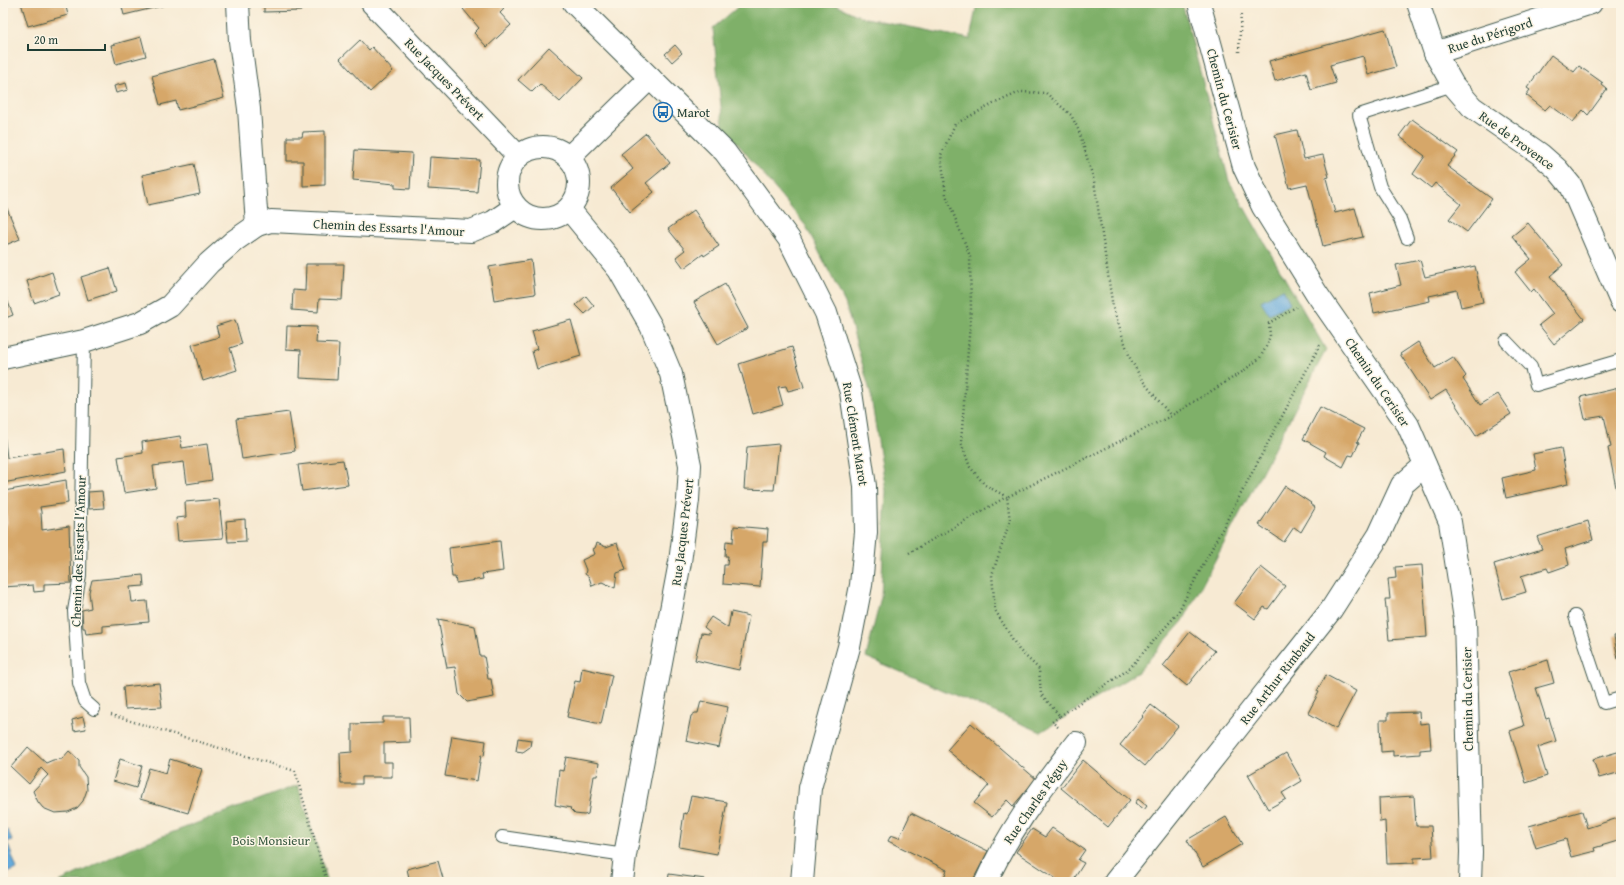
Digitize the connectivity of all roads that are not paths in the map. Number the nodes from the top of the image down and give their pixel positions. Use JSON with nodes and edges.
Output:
{"nodes":[{"id":1,"x":238,"y":3,"type":"edge"},
{"id":2,"x":372,"y":3,"type":"edge"},
{"id":3,"x":574,"y":3,"type":"edge"},
{"id":4,"x":1199,"y":3,"type":"edge"},
{"id":5,"x":1418,"y":3,"type":"edge"},
{"id":6,"x":1591,"y":3,"type":"edge"},
{"id":7,"x":1435,"y":53,"type":"junction"},
{"id":8,"x":650,"y":78,"type":"junction"},
{"id":9,"x":1453,"y":85,"type":"junction"},
{"id":10,"x":518,"y":156,"type":"junction"},
{"id":11,"x":569,"y":157,"type":"junction"},
{"id":12,"x":515,"y":207,"type":"junction"},
{"id":13,"x":569,"y":209,"type":"junction"},
{"id":14,"x":257,"y":225,"type":"junction"},
{"id":15,"x":1407,"y":238,"type":"dead end"},
{"id":16,"x":1621,"y":302,"type":"edge"},
{"id":17,"x":84,"y":341,"type":"junction"},
{"id":18,"x":1506,"y":341,"type":"dead end"},
{"id":19,"x":3,"y":358,"type":"edge"},
{"id":20,"x":1621,"y":360,"type":"edge"},
{"id":21,"x":1425,"y":466,"type":"junction"},
{"id":22,"x":1575,"y":616,"type":"dead end"},
{"id":23,"x":1621,"y":698,"type":"edge"},
{"id":24,"x":94,"y":709,"type":"road end"},
{"id":25,"x":1076,"y":743,"type":"road end"},
{"id":26,"x":502,"y":837,"type":"dead end"},
{"id":27,"x":624,"y":855,"type":"junction"},
{"id":28,"x":622,"y":882,"type":"edge"},
{"id":29,"x":802,"y":882,"type":"edge"},
{"id":30,"x":986,"y":882,"type":"edge"},
{"id":31,"x":1115,"y":882,"type":"edge"},
{"id":32,"x":1470,"y":882,"type":"edge"}],
"edges":[{"from":1,"to":14,"type":"street"},
{"from":2,"to":10,"type":"street","name":"Rue Jacques Prévert"},
{"from":3,"to":8,"type":"street","name":"Rue Clément Marot"},
{"from":4,"to":21,"type":"street","name":"Chemin du Cerisier"},
{"from":5,"to":7,"type":"street","name":"Rue de Provence"},
{"from":6,"to":7,"type":"street","name":"Rue du Périgord"},
{"from":7,"to":9,"type":"street","name":"Rue de Provence"},
{"from":8,"to":11,"type":"street"},
{"from":8,"to":29,"type":"street","name":"Rue Clément Marot"},
{"from":9,"to":15,"type":"lane"},
{"from":9,"to":16,"type":"street","name":"Rue de Provence"},
{"from":10,"to":11,"type":"street"},
{"from":10,"to":12,"type":"street"},
{"from":11,"to":13,"type":"street"},
{"from":12,"to":13,"type":"street"},
{"from":12,"to":14,"type":"street","name":"Chemin des Essarts l'Amour"},
{"from":13,"to":27,"type":"street","name":"Rue Jacques Prévert"},
{"from":14,"to":17,"type":"street","name":"Chemin des Essarts l'Amour"},
{"from":17,"to":19,"type":"street","name":"Chemin des Essarts l'Amour"},
{"from":17,"to":24,"type":"lane","name":"Chemin des Essarts l'Amour"},
{"from":18,"to":20,"type":"lane"},
{"from":21,"to":31,"type":"street","name":"Rue Arthur Rimbaud"},
{"from":21,"to":32,"type":"street","name":"Chemin du Cerisier"},
{"from":22,"to":23,"type":"lane"},
{"from":25,"to":30,"type":"street","name":"Rue Charles Péguy"},
{"from":26,"to":27,"type":"lane"},
{"from":27,"to":28,"type":"street","name":"Rue Jacques Prévert"}]}
